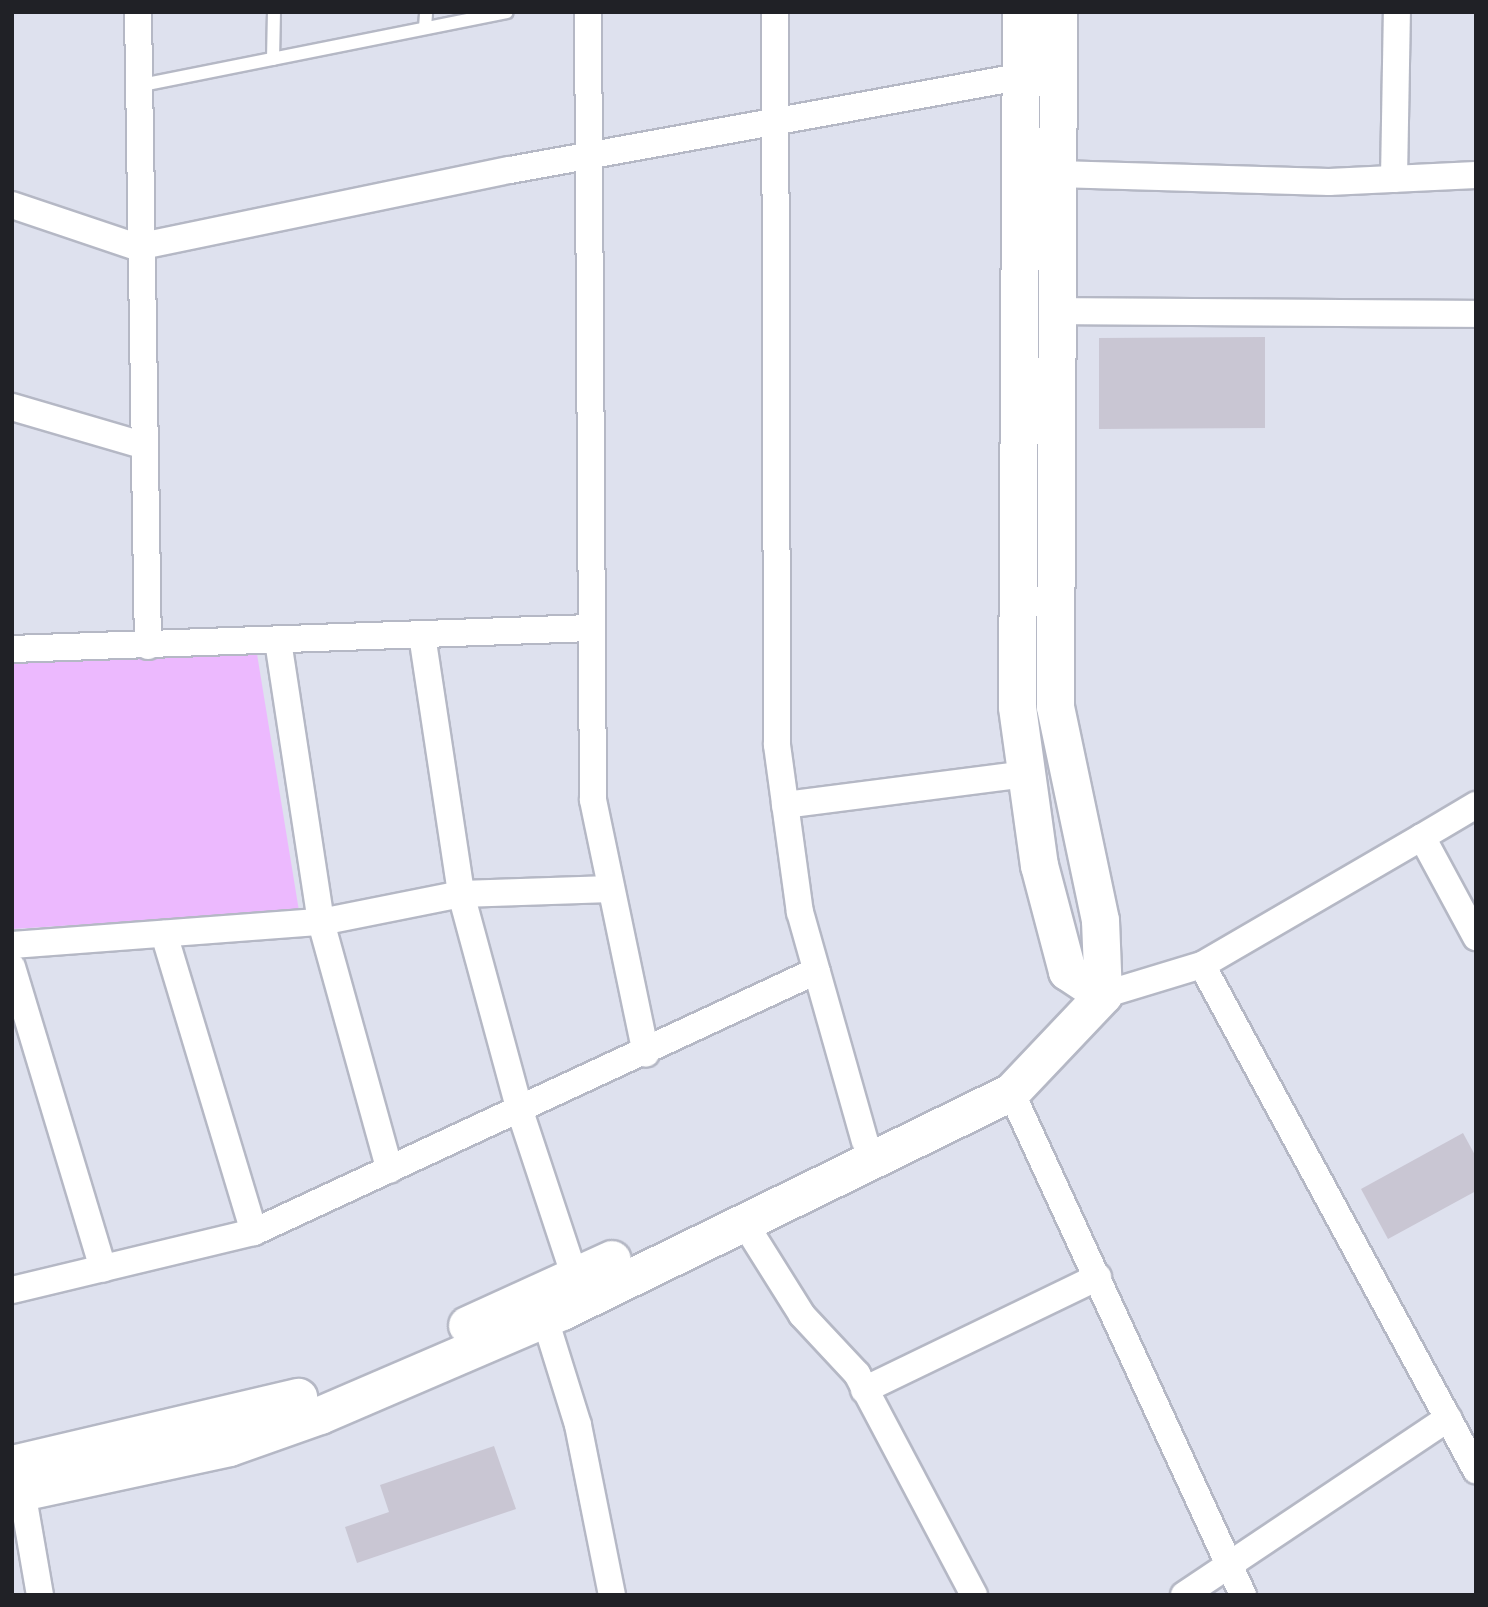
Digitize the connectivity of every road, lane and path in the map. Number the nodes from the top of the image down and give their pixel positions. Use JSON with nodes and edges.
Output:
{"nodes":[{"id":1,"x":138,"y":12,"type":"edge"},
{"id":2,"x":274,"y":12,"type":"edge"},
{"id":3,"x":426,"y":12,"type":"edge"},
{"id":4,"x":507,"y":12,"type":"edge"},
{"id":5,"x":588,"y":12,"type":"edge"},
{"id":6,"x":775,"y":12,"type":"edge"},
{"id":7,"x":1021,"y":12,"type":"edge"},
{"id":8,"x":1058,"y":12,"type":"edge"},
{"id":9,"x":1398,"y":12,"type":"edge"},
{"id":10,"x":425,"y":28,"type":"junction"},
{"id":11,"x":273,"y":59,"type":"junction"},
{"id":12,"x":1057,"y":70,"type":"junction"},
{"id":13,"x":1020,"y":77,"type":"junction"},
{"id":14,"x":137,"y":86,"type":"junction"},
{"id":15,"x":776,"y":122,"type":"junction"},
{"id":16,"x":585,"y":156,"type":"junction"},
{"id":17,"x":1057,"y":174,"type":"junction"},
{"id":18,"x":1476,"y":174,"type":"edge"},
{"id":19,"x":1394,"y":179,"type":"junction"},
{"id":20,"x":12,"y":205,"type":"edge"},
{"id":21,"x":137,"y":247,"type":"junction"},
{"id":22,"x":1057,"y":311,"type":"junction"},
{"id":23,"x":1476,"y":314,"type":"edge"},
{"id":24,"x":12,"y":407,"type":"edge"},
{"id":25,"x":142,"y":445,"type":"junction"},
{"id":26,"x":591,"y":628,"type":"junction"},
{"id":27,"x":422,"y":635,"type":"junction"},
{"id":28,"x":278,"y":641,"type":"junction"},
{"id":29,"x":148,"y":646,"type":"junction"},
{"id":30,"x":12,"y":649,"type":"edge"},
{"id":31,"x":1026,"y":774,"type":"junction"},
{"id":32,"x":785,"y":805,"type":"junction"},
{"id":33,"x":1476,"y":805,"type":"edge"},
{"id":34,"x":1422,"y":837,"type":"junction"},
{"id":35,"x":611,"y":889,"type":"junction"},
{"id":36,"x":461,"y":894,"type":"junction"},
{"id":37,"x":321,"y":922,"type":"junction"},
{"id":38,"x":164,"y":934,"type":"junction"},
{"id":39,"x":1476,"y":937,"type":"edge"},
{"id":40,"x":12,"y":945,"type":"edge"},
{"id":41,"x":1202,"y":965,"type":"junction"},
{"id":42,"x":12,"y":967,"type":"edge"},
{"id":43,"x":816,"y":971,"type":"junction"},
{"id":44,"x":1103,"y":995,"type":"junction"},
{"id":45,"x":646,"y":1054,"type":"junction"},
{"id":46,"x":1020,"y":1084,"type":"junction"},
{"id":47,"x":520,"y":1111,"type":"junction"},
{"id":48,"x":864,"y":1141,"type":"junction"},
{"id":49,"x":390,"y":1170,"type":"junction"},
{"id":50,"x":745,"y":1224,"type":"junction"},
{"id":51,"x":254,"y":1232,"type":"junction"},
{"id":52,"x":103,"y":1269,"type":"junction"},
{"id":53,"x":575,"y":1277,"type":"junction"},
{"id":54,"x":1098,"y":1277,"type":"junction"},
{"id":55,"x":12,"y":1290,"type":"edge"},
{"id":56,"x":545,"y":1319,"type":"junction"},
{"id":57,"x":864,"y":1390,"type":"junction"},
{"id":58,"x":1448,"y":1418,"type":"junction"},
{"id":59,"x":1476,"y":1470,"type":"edge"},
{"id":60,"x":16,"y":1483,"type":"edge"},
{"id":61,"x":1231,"y":1569,"type":"junction"},
{"id":62,"x":610,"y":1594,"type":"edge"},
{"id":63,"x":40,"y":1595,"type":"edge"},
{"id":64,"x":974,"y":1595,"type":"edge"},
{"id":65,"x":1184,"y":1595,"type":"edge"},
{"id":66,"x":1243,"y":1595,"type":"edge"}],
"edges":[{"from":1,"to":14,"type":"street"},
{"from":2,"to":11,"type":"lane"},
{"from":3,"to":10,"type":"lane"},
{"from":4,"to":10,"type":"lane"},
{"from":5,"to":16,"type":"street"},
{"from":6,"to":15,"type":"street"},
{"from":7,"to":13,"type":"street"},
{"from":8,"to":12,"type":"street"},
{"from":9,"to":19,"type":"street"},
{"from":10,"to":11,"type":"lane"},
{"from":11,"to":14,"type":"lane"},
{"from":12,"to":13,"type":"street"},
{"from":12,"to":17,"type":"street"},
{"from":13,"to":15,"type":"street"},
{"from":13,"to":31,"type":"street"},
{"from":14,"to":21,"type":"street"},
{"from":15,"to":16,"type":"street"},
{"from":15,"to":32,"type":"street"},
{"from":16,"to":21,"type":"street"},
{"from":16,"to":26,"type":"street"},
{"from":17,"to":19,"type":"street"},
{"from":17,"to":22,"type":"street"},
{"from":18,"to":19,"type":"street"},
{"from":20,"to":21,"type":"street"},
{"from":21,"to":25,"type":"street"},
{"from":22,"to":23,"type":"street"},
{"from":22,"to":44,"type":"street"},
{"from":24,"to":25,"type":"street"},
{"from":25,"to":29,"type":"street"},
{"from":26,"to":27,"type":"street"},
{"from":26,"to":35,"type":"street"},
{"from":27,"to":28,"type":"street"},
{"from":27,"to":36,"type":"street"},
{"from":28,"to":29,"type":"street"},
{"from":28,"to":37,"type":"street"},
{"from":29,"to":30,"type":"street"},
{"from":31,"to":32,"type":"street"},
{"from":31,"to":44,"type":"street"},
{"from":32,"to":43,"type":"street"},
{"from":33,"to":34,"type":"street"},
{"from":34,"to":39,"type":"street"},
{"from":34,"to":41,"type":"street"},
{"from":35,"to":36,"type":"street"},
{"from":35,"to":45,"type":"street"},
{"from":36,"to":37,"type":"street"},
{"from":36,"to":47,"type":"street"},
{"from":37,"to":38,"type":"street"},
{"from":37,"to":49,"type":"street"},
{"from":38,"to":40,"type":"street"},
{"from":38,"to":51,"type":"street"},
{"from":41,"to":44,"type":"street"},
{"from":41,"to":58,"type":"street"},
{"from":42,"to":52,"type":"street"},
{"from":43,"to":45,"type":"street"},
{"from":43,"to":48,"type":"street"},
{"from":44,"to":46,"type":"street"},
{"from":45,"to":47,"type":"street"},
{"from":46,"to":48,"type":"street"},
{"from":46,"to":50,"type":"street"},
{"from":46,"to":54,"type":"street"},
{"from":47,"to":49,"type":"street"},
{"from":47,"to":53,"type":"street"},
{"from":48,"to":53,"type":"street"},
{"from":49,"to":51,"type":"street"},
{"from":50,"to":56,"type":"street"},
{"from":50,"to":57,"type":"street"},
{"from":51,"to":52,"type":"street"},
{"from":52,"to":55,"type":"street"},
{"from":53,"to":60,"type":"street"},
{"from":54,"to":57,"type":"street"},
{"from":54,"to":61,"type":"street"},
{"from":56,"to":60,"type":"street"},
{"from":56,"to":62,"type":"street"},
{"from":57,"to":64,"type":"street"},
{"from":58,"to":59,"type":"street"},
{"from":58,"to":61,"type":"street"},
{"from":60,"to":63,"type":"street"},
{"from":61,"to":65,"type":"street"},
{"from":61,"to":66,"type":"street"}]}
